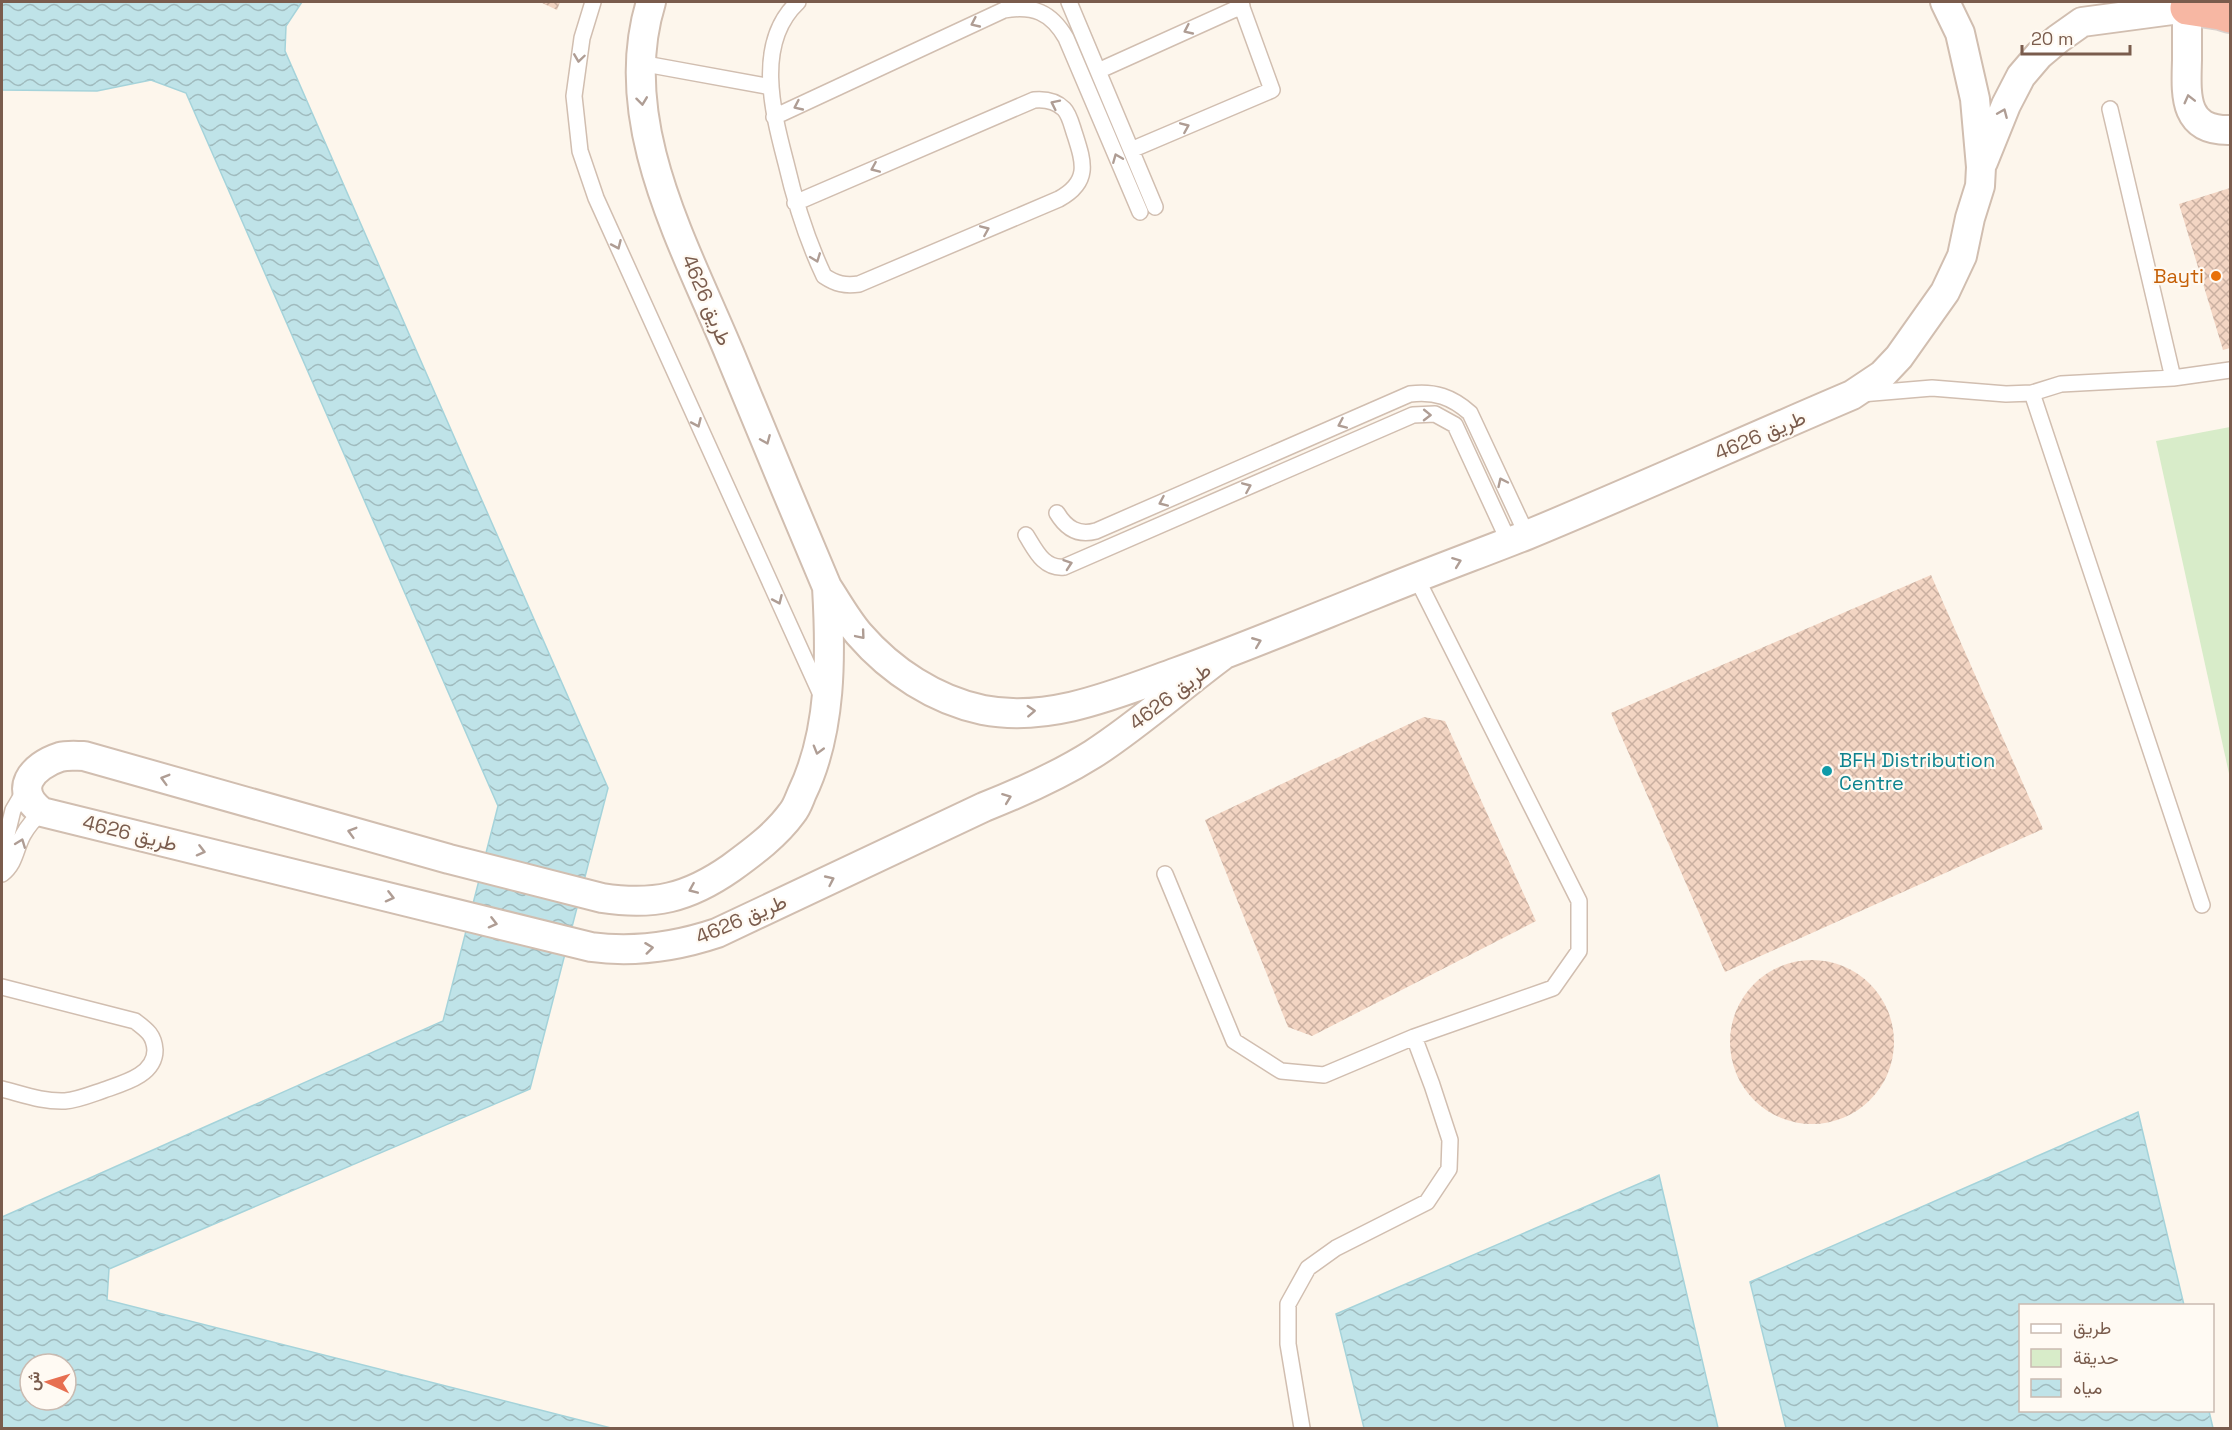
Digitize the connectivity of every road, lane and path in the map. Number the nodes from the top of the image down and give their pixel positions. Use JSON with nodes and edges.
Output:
{"nodes":[{"id":1,"x":593,"y":2,"type":"edge"},
{"id":2,"x":651,"y":2,"type":"edge"},
{"id":3,"x":798,"y":2,"type":"edge"},
{"id":4,"x":1069,"y":2,"type":"edge"},
{"id":5,"x":1945,"y":2,"type":"edge"},
{"id":6,"x":1241,"y":4,"type":"edge"},
{"id":7,"x":2187,"y":8,"type":"junction"},
{"id":8,"x":2230,"y":16,"type":"edge"},
{"id":9,"x":640,"y":63,"type":"junction"},
{"id":10,"x":1098,"y":71,"type":"junction"},
{"id":11,"x":771,"y":87,"type":"junction"},
{"id":12,"x":2110,"y":109,"type":"dead end"},
{"id":13,"x":774,"y":117,"type":"junction"},
{"id":14,"x":2230,"y":130,"type":"edge"},
{"id":15,"x":1131,"y":150,"type":"junction"},
{"id":16,"x":1981,"y":167,"type":"junction"},
{"id":17,"x":795,"y":203,"type":"junction"},
{"id":18,"x":1155,"y":207,"type":"dead end"},
{"id":19,"x":1140,"y":212,"type":"dead end"},
{"id":20,"x":2230,"y":369,"type":"edge"},
{"id":21,"x":2173,"y":378,"type":"junction"},
{"id":22,"x":2032,"y":393,"type":"junction"},
{"id":23,"x":1852,"y":395,"type":"junction"},
{"id":24,"x":1057,"y":513,"type":"dead end"},
{"id":25,"x":1026,"y":535,"type":"dead end"},
{"id":26,"x":1518,"y":538,"type":"junction"},
{"id":27,"x":1416,"y":577,"type":"junction"},
{"id":28,"x":827,"y":587,"type":"junction"},
{"id":29,"x":1222,"y":656,"type":"junction"},
{"id":30,"x":825,"y":703,"type":"junction"},
{"id":31,"x":27,"y":785,"type":"junction"},
{"id":32,"x":42,"y":812,"type":"junction"},
{"id":33,"x":2,"y":855,"type":"edge"},
{"id":34,"x":2,"y":874,"type":"edge"},
{"id":35,"x":1165,"y":874,"type":"dead end"},
{"id":36,"x":2202,"y":905,"type":"dead end"},
{"id":37,"x":2,"y":987,"type":"edge"},
{"id":38,"x":1414,"y":1037,"type":"junction"},
{"id":39,"x":2,"y":1089,"type":"edge"},
{"id":40,"x":1302,"y":1428,"type":"edge"}],
"edges":[{"from":1,"to":30,"type":"lane","one_way":true},
{"from":2,"to":9,"type":"street","name":"طريق 4626"},
{"from":3,"to":11,"type":"lane"},
{"from":4,"to":10,"type":"lane"},
{"from":5,"to":16,"type":"street","name":"طريق 4626"},
{"from":6,"to":10,"type":"lane","one_way":true},
{"from":15,"to":6,"type":"lane","one_way":true},
{"from":7,"to":8,"type":"highway"},
{"from":14,"to":7,"type":"street","one_way":true},
{"from":16,"to":7,"type":"street","name":"طريق 4626","one_way":true},
{"from":9,"to":11,"type":"lane"},
{"from":9,"to":28,"type":"street","name":"طريق 4626","one_way":true},
{"from":10,"to":15,"type":"lane"},
{"from":11,"to":13,"type":"lane"},
{"from":12,"to":21,"type":"lane"},
{"from":13,"to":17,"type":"lane"},
{"from":19,"to":13,"type":"lane","one_way":true},
{"from":15,"to":18,"type":"lane"},
{"from":16,"to":23,"type":"street","name":"طريق 4626"},
{"from":17,"to":17,"type":"lane","one_way":true},
{"from":20,"to":21,"type":"lane"},
{"from":21,"to":22,"type":"lane"},
{"from":22,"to":23,"type":"lane"},
{"from":22,"to":36,"type":"lane"},
{"from":23,"to":26,"type":"street","name":"طريق 4626"},
{"from":26,"to":24,"type":"lane","one_way":true},
{"from":25,"to":26,"type":"lane","one_way":true},
{"from":27,"to":26,"type":"street","name":"طريق 4626","one_way":true},
{"from":29,"to":27,"type":"street","name":"طريق 4626","one_way":true},
{"from":27,"to":38,"type":"lane"},
{"from":28,"to":29,"type":"street","name":"طريق 4626","one_way":true},
{"from":28,"to":30,"type":"street","name":"طريق 4626"},
{"from":32,"to":29,"type":"street","name":"طريق 4626","one_way":true},
{"from":30,"to":31,"type":"street","name":"طريق 4626","one_way":true},
{"from":31,"to":32,"type":"street"},
{"from":31,"to":33,"type":"lane"},
{"from":34,"to":32,"type":"lane","one_way":true},
{"from":35,"to":38,"type":"lane"},
{"from":37,"to":39,"type":"lane"},
{"from":38,"to":40,"type":"lane"}]}
